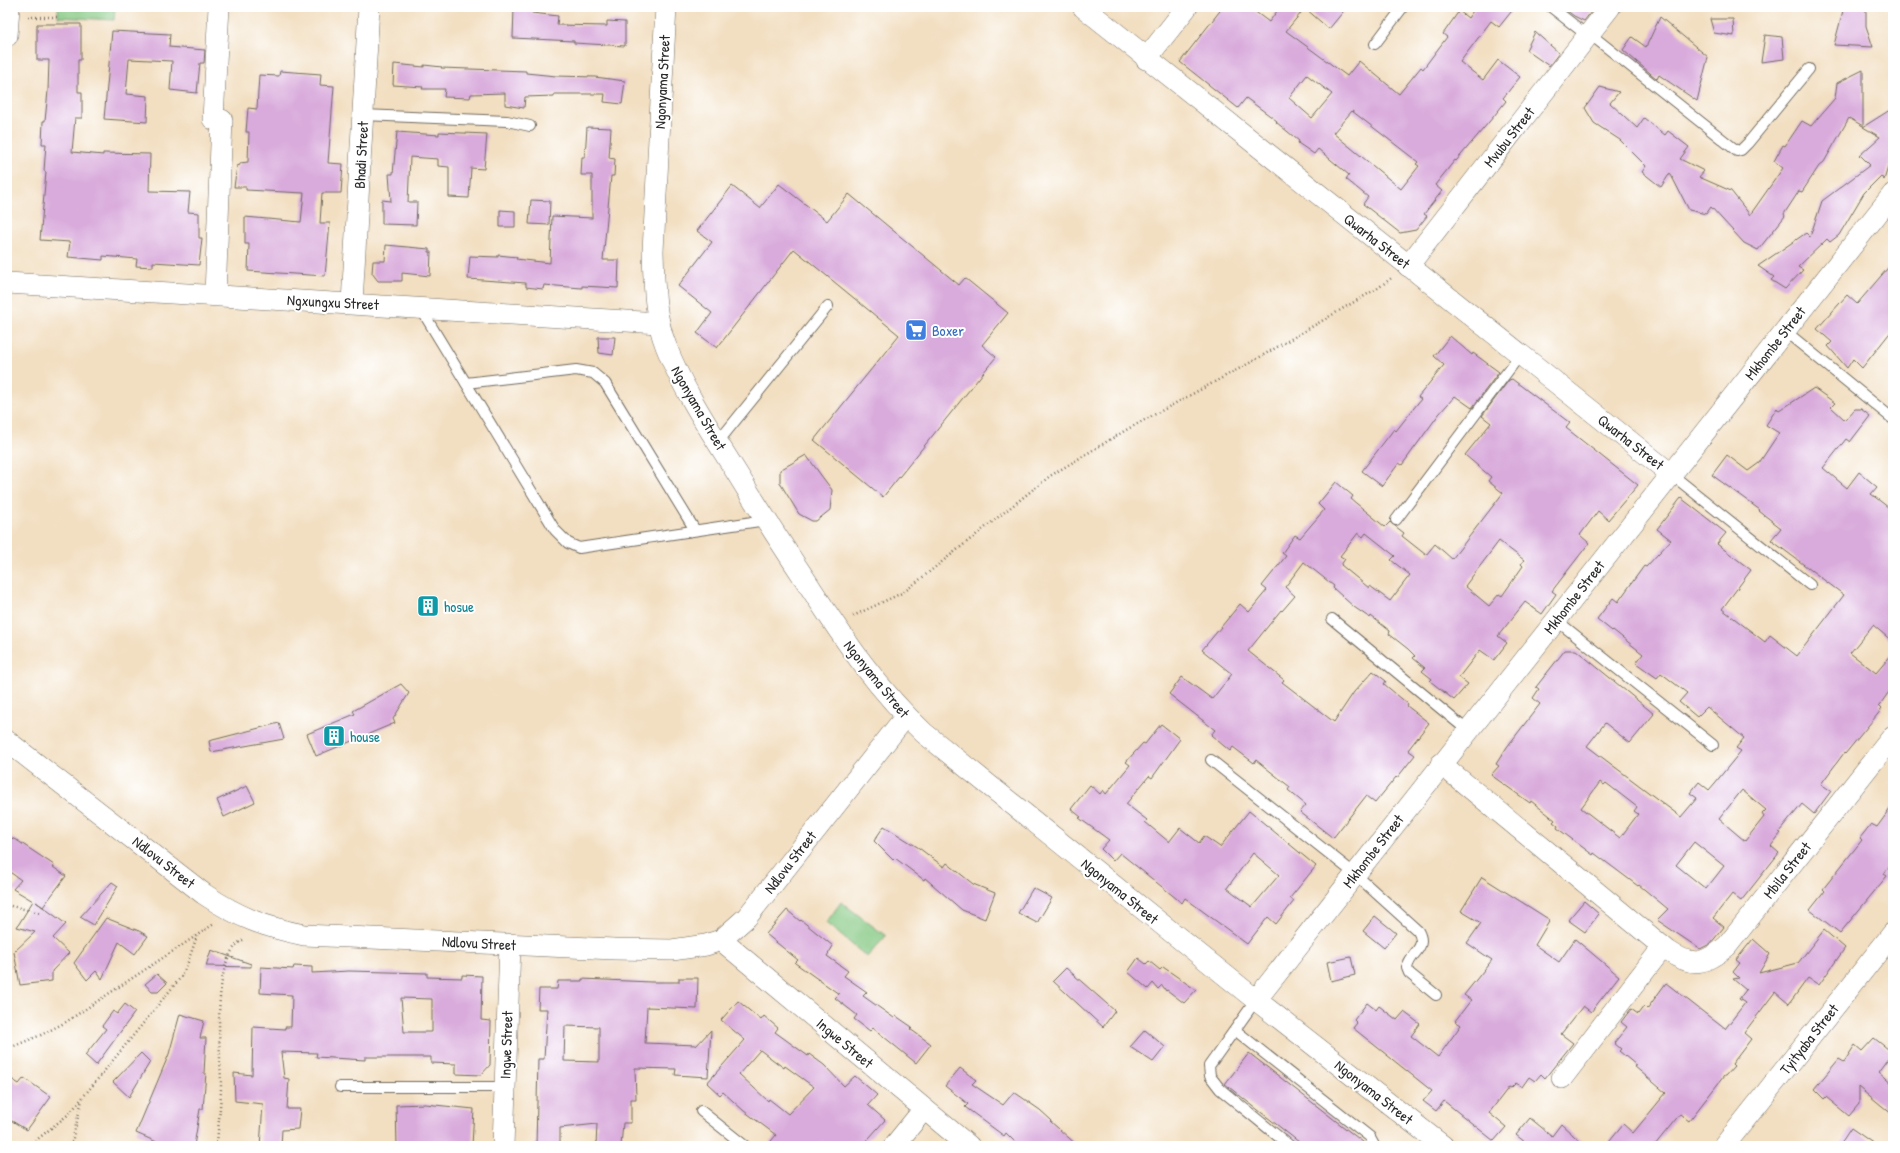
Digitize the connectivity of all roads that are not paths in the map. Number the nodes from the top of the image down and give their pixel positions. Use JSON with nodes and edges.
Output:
{"nodes":[{"id":1,"x":219,"y":7,"type":"edge"},
{"id":2,"x":369,"y":7,"type":"edge"},
{"id":3,"x":666,"y":7,"type":"edge"},
{"id":4,"x":1083,"y":7,"type":"edge"},
{"id":5,"x":1187,"y":7,"type":"edge"},
{"id":6,"x":1403,"y":7,"type":"edge"},
{"id":7,"x":1551,"y":7,"type":"edge"},
{"id":8,"x":1610,"y":7,"type":"edge"},
{"id":9,"x":1589,"y":35,"type":"junction"},
{"id":10,"x":1375,"y":44,"type":"dead end"},
{"id":11,"x":1146,"y":59,"type":"junction"},
{"id":12,"x":1808,"y":69,"type":"dead end"},
{"id":13,"x":363,"y":115,"type":"junction"},
{"id":14,"x":530,"y":126,"type":"dead end"},
{"id":15,"x":1893,"y":194,"type":"edge"},
{"id":16,"x":1408,"y":266,"type":"junction"},
{"id":17,"x":7,"y":283,"type":"edge"},
{"id":18,"x":216,"y":295,"type":"junction"},
{"id":19,"x":352,"y":303,"type":"junction"},
{"id":20,"x":828,"y":306,"type":"dead end"},
{"id":21,"x":420,"y":307,"type":"junction"},
{"id":22,"x":659,"y":323,"type":"junction"},
{"id":23,"x":1785,"y":330,"type":"junction"},
{"id":24,"x":1520,"y":355,"type":"junction"},
{"id":25,"x":466,"y":383,"type":"junction"},
{"id":26,"x":1893,"y":418,"type":"edge"},
{"id":27,"x":718,"y":442,"type":"junction"},
{"id":28,"x":1671,"y":474,"type":"junction"},
{"id":29,"x":766,"y":520,"type":"junction"},
{"id":30,"x":1396,"y":520,"type":"dead end"},
{"id":31,"x":695,"y":530,"type":"junction"},
{"id":32,"x":1810,"y":586,"type":"dead end"},
{"id":33,"x":1332,"y":619,"type":"dead end"},
{"id":34,"x":1556,"y":620,"type":"junction"},
{"id":35,"x":906,"y":716,"type":"junction"},
{"id":36,"x":1468,"y":731,"type":"junction"},
{"id":37,"x":1893,"y":736,"type":"edge"},
{"id":38,"x":7,"y":741,"type":"edge"},
{"id":39,"x":1713,"y":745,"type":"dead end"},
{"id":40,"x":1211,"y":760,"type":"dead end"},
{"id":41,"x":1441,"y":764,"type":"junction"},
{"id":42,"x":1355,"y":874,"type":"junction"},
{"id":43,"x":1893,"y":933,"type":"edge"},
{"id":44,"x":721,"y":940,"type":"junction"},
{"id":45,"x":510,"y":945,"type":"junction"},
{"id":46,"x":1663,"y":947,"type":"junction"},
{"id":47,"x":1436,"y":995,"type":"dead end"},
{"id":48,"x":1256,"y":1000,"type":"junction"},
{"id":49,"x":1235,"y":1030,"type":"junction"},
{"id":50,"x":1562,"y":1078,"type":"dead end"},
{"id":51,"x":340,"y":1087,"type":"dead end"},
{"id":52,"x":505,"y":1087,"type":"junction"},
{"id":53,"x":924,"y":1109,"type":"junction"},
{"id":54,"x":701,"y":1111,"type":"dead end"},
{"id":55,"x":503,"y":1146,"type":"edge"},
{"id":56,"x":745,"y":1146,"type":"edge"},
{"id":57,"x":894,"y":1146,"type":"edge"},
{"id":58,"x":969,"y":1146,"type":"edge"},
{"id":59,"x":1290,"y":1146,"type":"edge"},
{"id":60,"x":1375,"y":1146,"type":"edge"},
{"id":61,"x":1443,"y":1146,"type":"edge"},
{"id":62,"x":1724,"y":1146,"type":"edge"}],
"edges":[{"from":1,"to":18,"type":"street"},
{"from":2,"to":13,"type":"street","name":"Bhadi Street"},
{"from":3,"to":22,"type":"street","name":"Ngonyama Street"},
{"from":4,"to":11,"type":"street","name":"Qwarha Street"},
{"from":5,"to":11,"type":"street"},
{"from":6,"to":10,"type":"lane"},
{"from":7,"to":9,"type":"lane"},
{"from":8,"to":9,"type":"street","name":"Mvubu Street"},
{"from":9,"to":12,"type":"lane"},
{"from":9,"to":16,"type":"street","name":"Mvubu Street"},
{"from":11,"to":16,"type":"street","name":"Qwarha Street"},
{"from":13,"to":14,"type":"lane"},
{"from":13,"to":19,"type":"street","name":"Bhadi Street"},
{"from":15,"to":23,"type":"street","name":"Mkhombe Street"},
{"from":16,"to":24,"type":"street","name":"Qwarha Street"},
{"from":17,"to":18,"type":"street","name":"Ngxungxu Street"},
{"from":18,"to":19,"type":"street","name":"Ngxungxu Street"},
{"from":19,"to":21,"type":"street","name":"Ngxungxu Street"},
{"from":20,"to":27,"type":"lane"},
{"from":21,"to":22,"type":"street","name":"Ngxungxu Street"},
{"from":21,"to":25,"type":"lane"},
{"from":22,"to":27,"type":"street","name":"Ngonyama Street"},
{"from":23,"to":26,"type":"lane"},
{"from":23,"to":28,"type":"street","name":"Mkhombe Street"},
{"from":24,"to":28,"type":"street","name":"Qwarha Street"},
{"from":24,"to":30,"type":"lane"},
{"from":25,"to":31,"type":"lane"},
{"from":25,"to":31,"type":"lane"},
{"from":27,"to":29,"type":"street","name":"Ngonyama Street"},
{"from":28,"to":32,"type":"lane"},
{"from":28,"to":34,"type":"street","name":"Mkhombe Street"},
{"from":29,"to":31,"type":"lane"},
{"from":29,"to":35,"type":"street","name":"Ngonyama Street"},
{"from":33,"to":36,"type":"lane"},
{"from":34,"to":36,"type":"street","name":"Mkhombe Street"},
{"from":34,"to":39,"type":"lane"},
{"from":35,"to":44,"type":"street","name":"Ndlovu Street"},
{"from":35,"to":48,"type":"street","name":"Ngonyama Street"},
{"from":36,"to":41,"type":"street","name":"Mkhombe Street"},
{"from":37,"to":46,"type":"street","name":"Mbila Street"},
{"from":38,"to":45,"type":"street","name":"Ndlovu Street"},
{"from":40,"to":42,"type":"lane"},
{"from":41,"to":42,"type":"street","name":"Mkhombe Street"},
{"from":41,"to":46,"type":"street","name":"Mbila Street"},
{"from":42,"to":47,"type":"lane"},
{"from":42,"to":48,"type":"street","name":"Mkhombe Street"},
{"from":43,"to":62,"type":"street","name":"Tyityaba Street"},
{"from":44,"to":45,"type":"street","name":"Ndlovu Street"},
{"from":44,"to":53,"type":"street","name":"Ingwe Street"},
{"from":45,"to":52,"type":"street","name":"Ingwe Street"},
{"from":46,"to":50,"type":"street"},
{"from":48,"to":49,"type":"lane"},
{"from":48,"to":61,"type":"street","name":"Ngonyama Street"},
{"from":49,"to":59,"type":"lane"},
{"from":49,"to":60,"type":"lane"},
{"from":51,"to":52,"type":"lane"},
{"from":52,"to":55,"type":"street","name":"Ingwe Street"},
{"from":53,"to":57,"type":"street"},
{"from":53,"to":58,"type":"street","name":"Ingwe Street"},
{"from":54,"to":56,"type":"lane"}]}
